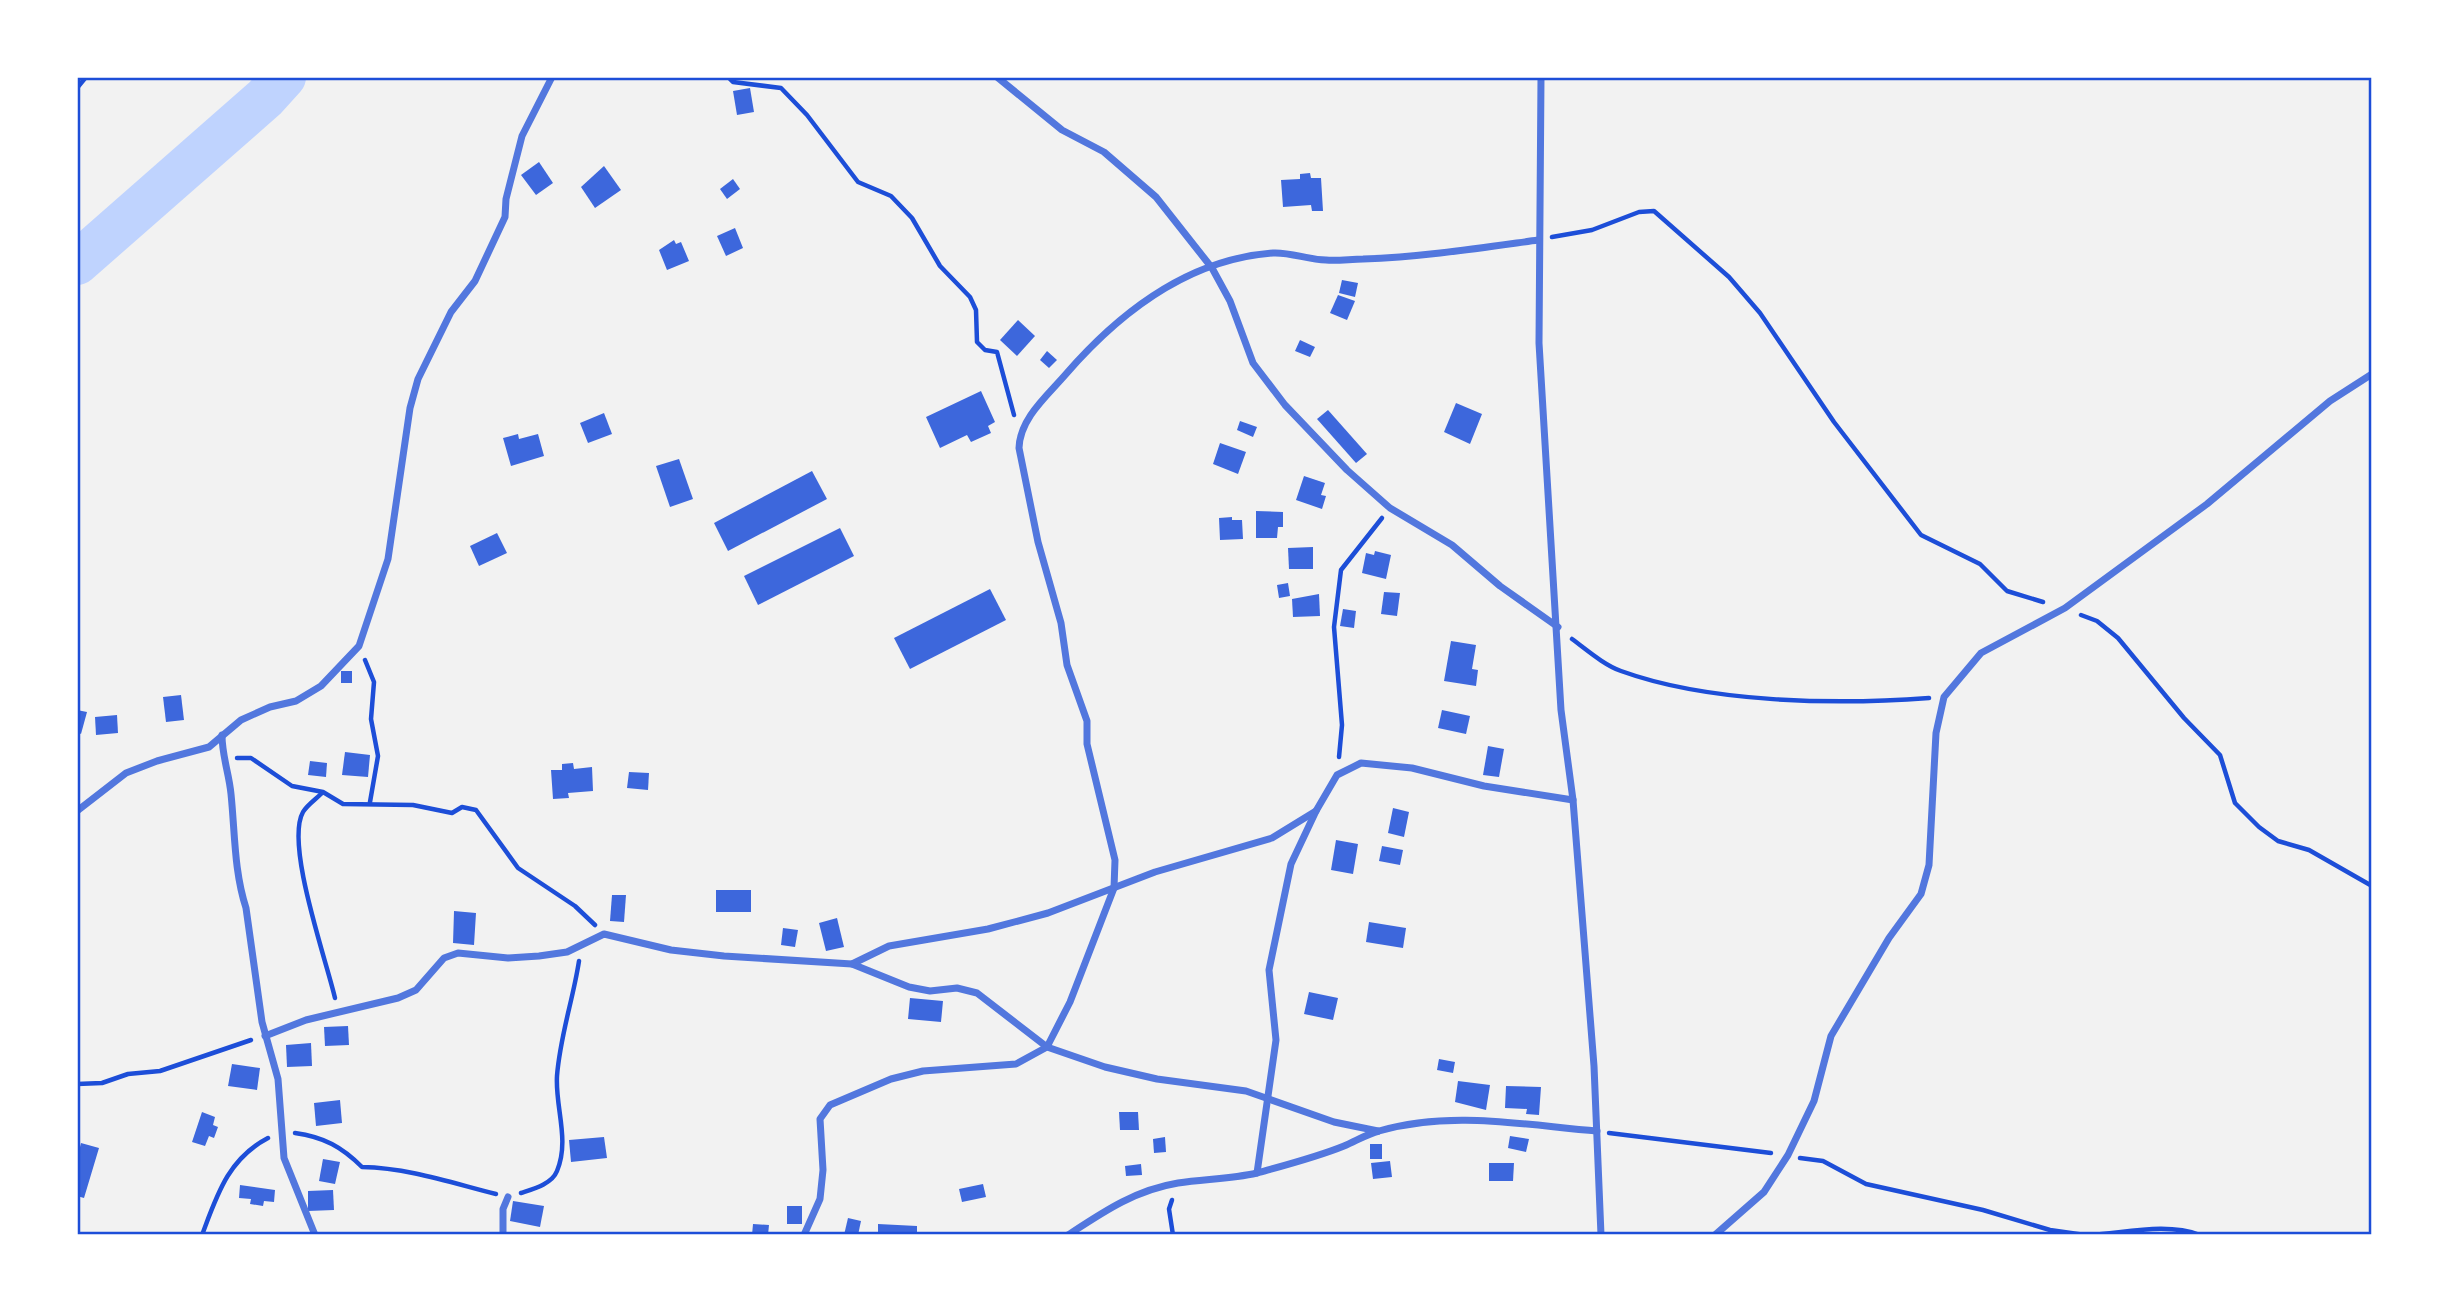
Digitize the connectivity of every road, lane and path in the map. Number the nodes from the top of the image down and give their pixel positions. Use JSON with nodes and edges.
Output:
{"nodes":[{"id":1,"x":86,"y":77,"type":"edge"},
{"id":2,"x":552,"y":77,"type":"edge"},
{"id":3,"x":729,"y":77,"type":"edge"},
{"id":4,"x":997,"y":77,"type":"edge"},
{"id":5,"x":1541,"y":77,"type":"edge"},
{"id":6,"x":77,"y":88,"type":"edge"},
{"id":7,"x":1538,"y":240,"type":"junction"},
{"id":8,"x":1212,"y":268,"type":"junction"},
{"id":9,"x":2372,"y":374,"type":"edge"},
{"id":10,"x":1019,"y":433,"type":"junction"},
{"id":11,"x":1390,"y":508,"type":"junction"},
{"id":12,"x":2065,"y":608,"type":"junction"},
{"id":13,"x":1558,"y":627,"type":"junction"},
{"id":14,"x":359,"y":646,"type":"junction"},
{"id":15,"x":1944,"y":697,"type":"junction"},
{"id":16,"x":222,"y":735,"type":"junction"},
{"id":17,"x":222,"y":758,"type":"junction"},
{"id":18,"x":1337,"y":775,"type":"junction"},
{"id":19,"x":323,"y":792,"type":"junction"},
{"id":20,"x":1573,"y":800,"type":"junction"},
{"id":21,"x":370,"y":802,"type":"junction"},
{"id":22,"x":77,"y":811,"type":"edge"},
{"id":23,"x":1317,"y":811,"type":"junction"},
{"id":24,"x":2372,"y":886,"type":"edge"},
{"id":25,"x":1114,"y":887,"type":"junction"},
{"id":26,"x":604,"y":934,"type":"junction"},
{"id":27,"x":582,"y":947,"type":"junction"},
{"id":28,"x":852,"y":964,"type":"junction"},
{"id":29,"x":338,"y":1012,"type":"junction"},
{"id":30,"x":265,"y":1036,"type":"junction"},
{"id":31,"x":1047,"y":1047,"type":"junction"},
{"id":32,"x":77,"y":1084,"type":"edge"},
{"id":33,"x":1267,"y":1099,"type":"junction"},
{"id":34,"x":281,"y":1131,"type":"junction"},
{"id":35,"x":1378,"y":1131,"type":"junction"},
{"id":36,"x":1597,"y":1131,"type":"junction"},
{"id":37,"x":1788,"y":1156,"type":"junction"},
{"id":38,"x":1257,"y":1173,"type":"junction"},
{"id":39,"x":1178,"y":1183,"type":"junction"},
{"id":40,"x":508,"y":1197,"type":"junction"},
{"id":41,"x":202,"y":1235,"type":"edge"},
{"id":42,"x":315,"y":1235,"type":"edge"},
{"id":43,"x":503,"y":1235,"type":"edge"},
{"id":44,"x":804,"y":1235,"type":"edge"},
{"id":45,"x":1068,"y":1235,"type":"edge"},
{"id":46,"x":1173,"y":1235,"type":"edge"},
{"id":47,"x":1601,"y":1235,"type":"edge"},
{"id":48,"x":1715,"y":1235,"type":"edge"},
{"id":49,"x":2087,"y":1235,"type":"edge"},
{"id":50,"x":2200,"y":1235,"type":"edge"}],
"edges":[{"from":1,"to":6,"type":"path"},
{"from":2,"to":14,"type":"street"},
{"from":3,"to":10,"type":"path"},
{"from":4,"to":8,"type":"street"},
{"from":5,"to":7,"type":"street"},
{"from":7,"to":8,"type":"street"},
{"from":7,"to":12,"type":"path"},
{"from":7,"to":13,"type":"street"},
{"from":8,"to":10,"type":"street"},
{"from":8,"to":11,"type":"street"},
{"from":9,"to":12,"type":"street"},
{"from":10,"to":25,"type":"street"},
{"from":11,"to":13,"type":"street"},
{"from":11,"to":18,"type":"path"},
{"from":12,"to":15,"type":"street"},
{"from":12,"to":24,"type":"path"},
{"from":13,"to":15,"type":"path"},
{"from":13,"to":20,"type":"street"},
{"from":14,"to":16,"type":"street"},
{"from":14,"to":21,"type":"path"},
{"from":15,"to":37,"type":"street"},
{"from":16,"to":17,"type":"street"},
{"from":16,"to":22,"type":"street"},
{"from":17,"to":19,"type":"path"},
{"from":17,"to":30,"type":"street"},
{"from":18,"to":20,"type":"street"},
{"from":18,"to":23,"type":"street"},
{"from":19,"to":21,"type":"path"},
{"from":19,"to":29,"type":"path"},
{"from":20,"to":36,"type":"street"},
{"from":21,"to":26,"type":"path"},
{"from":23,"to":25,"type":"street"},
{"from":23,"to":33,"type":"street"},
{"from":25,"to":28,"type":"street"},
{"from":25,"to":31,"type":"street"},
{"from":26,"to":27,"type":"street"},
{"from":26,"to":28,"type":"street"},
{"from":27,"to":29,"type":"street"},
{"from":27,"to":40,"type":"path"},
{"from":28,"to":31,"type":"street"},
{"from":29,"to":30,"type":"street"},
{"from":30,"to":32,"type":"path"},
{"from":30,"to":34,"type":"street"},
{"from":31,"to":33,"type":"street"},
{"from":31,"to":44,"type":"street"},
{"from":33,"to":35,"type":"street"},
{"from":33,"to":38,"type":"street"},
{"from":34,"to":40,"type":"path"},
{"from":34,"to":41,"type":"path"},
{"from":34,"to":42,"type":"street"},
{"from":35,"to":36,"type":"street"},
{"from":35,"to":38,"type":"street"},
{"from":36,"to":37,"type":"path"},
{"from":36,"to":47,"type":"street"},
{"from":37,"to":48,"type":"street"},
{"from":37,"to":49,"type":"path"},
{"from":38,"to":39,"type":"street"},
{"from":39,"to":45,"type":"street"},
{"from":39,"to":46,"type":"path"},
{"from":40,"to":43,"type":"street"},
{"from":49,"to":50,"type":"path"}]}
